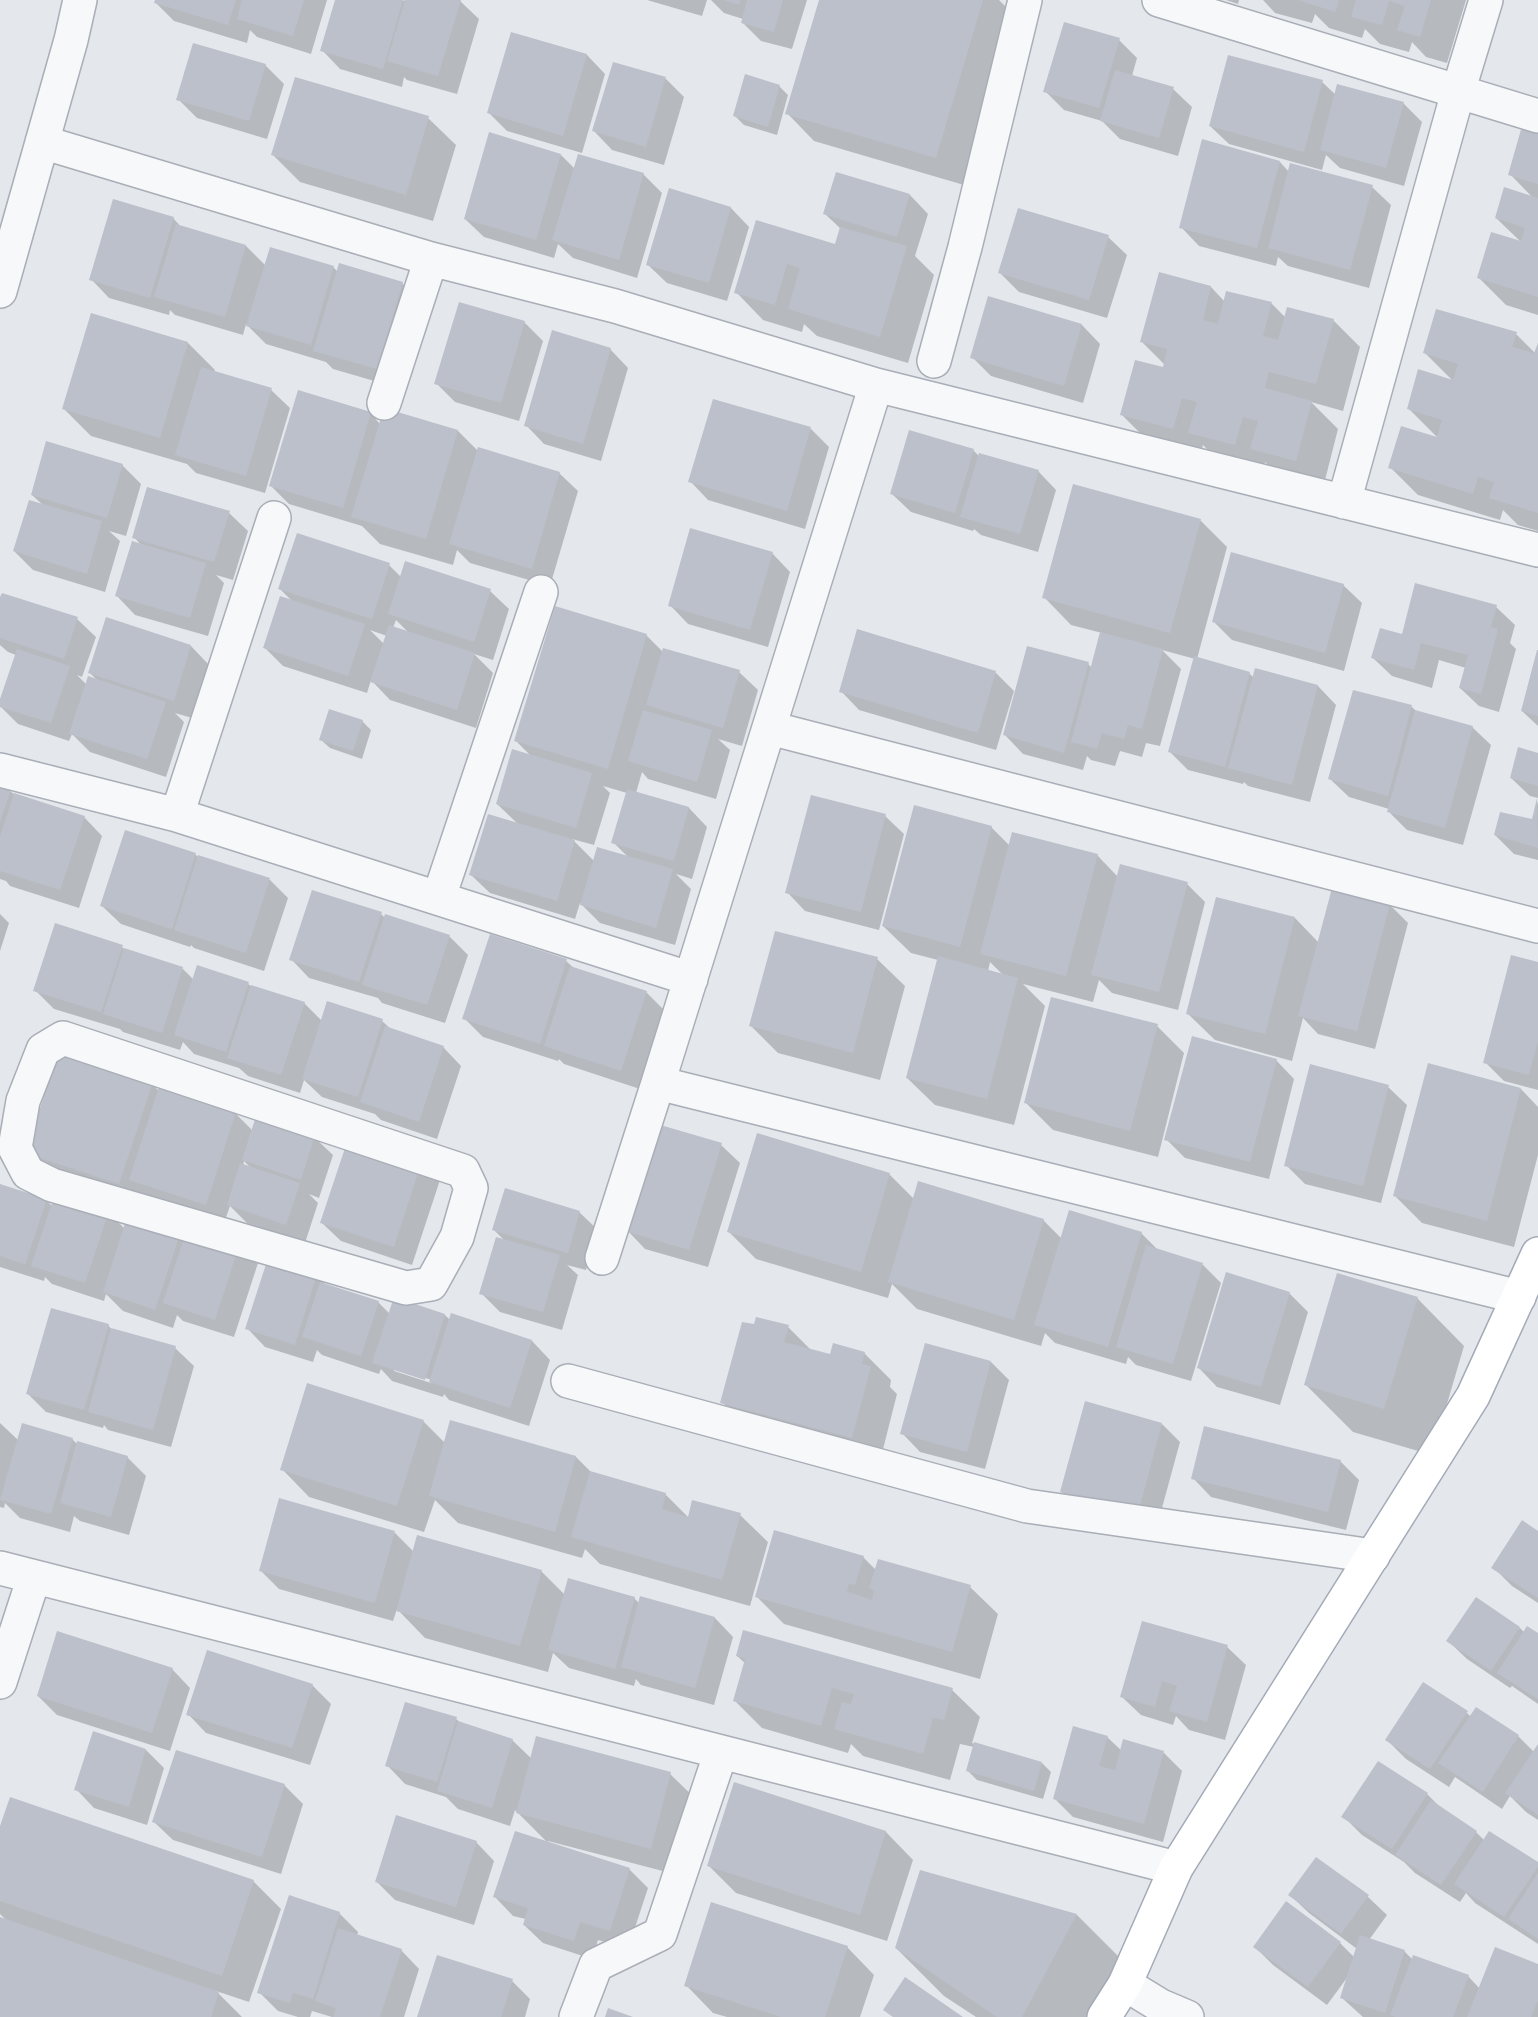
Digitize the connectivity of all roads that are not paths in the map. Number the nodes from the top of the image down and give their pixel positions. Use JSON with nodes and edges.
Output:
{"nodes":[{"id":1,"x":80,"y":0,"type":"edge"},
{"id":2,"x":1025,"y":0,"type":"edge"},
{"id":3,"x":1159,"y":0,"type":"edge"},
{"id":4,"x":1486,"y":0,"type":"edge"},
{"id":5,"x":1458,"y":92,"type":"junction"},
{"id":6,"x":1538,"y":116,"type":"edge"},
{"id":7,"x":42,"y":142,"type":"junction"},
{"id":8,"x":430,"y":259,"type":"junction"},
{"id":9,"x":0,"y":291,"type":"edge"},
{"id":10,"x":934,"y":360,"type":"dead end"},
{"id":11,"x":876,"y":386,"type":"junction"},
{"id":12,"x":384,"y":403,"type":"dead end"},
{"id":13,"x":1344,"y":502,"type":"junction"},
{"id":14,"x":274,"y":518,"type":"dead end"},
{"id":15,"x":1538,"y":550,"type":"edge"},
{"id":16,"x":541,"y":592,"type":"dead end"},
{"id":17,"x":770,"y":728,"type":"junction"},
{"id":18,"x":0,"y":770,"type":"edge"},
{"id":19,"x":177,"y":815,"type":"junction"},
{"id":20,"x":439,"y":897,"type":"junction"},
{"id":21,"x":1538,"y":926,"type":"edge"},
{"id":22,"x":691,"y":979,"type":"junction"},
{"id":23,"x":658,"y":1083,"type":"junction"},
{"id":24,"x":11,"y":1098,"type":"edge"},
{"id":25,"x":1538,"y":1254,"type":"edge"},
{"id":26,"x":602,"y":1258,"type":"dead end"},
{"id":27,"x":1519,"y":1297,"type":"junction"},
{"id":28,"x":568,"y":1381,"type":"dead end"},
{"id":29,"x":1373,"y":1556,"type":"junction"},
{"id":30,"x":0,"y":1568,"type":"edge"},
{"id":31,"x":34,"y":1577,"type":"junction"},
{"id":32,"x":0,"y":1682,"type":"edge"},
{"id":33,"x":721,"y":1752,"type":"junction"},
{"id":34,"x":1176,"y":1868,"type":"junction"},
{"id":35,"x":1125,"y":1984,"type":"junction"},
{"id":36,"x":576,"y":2017,"type":"edge"},
{"id":37,"x":1104,"y":2017,"type":"edge"},
{"id":38,"x":1187,"y":2017,"type":"edge"}],
"edges":[{"from":1,"to":7,"type":"street"},
{"from":2,"to":10,"type":"street"},
{"from":3,"to":5,"type":"street"},
{"from":4,"to":5,"type":"street"},
{"from":5,"to":6,"type":"street"},
{"from":5,"to":13,"type":"street"},
{"from":7,"to":8,"type":"street"},
{"from":7,"to":9,"type":"street"},
{"from":8,"to":11,"type":"street"},
{"from":8,"to":12,"type":"street"},
{"from":11,"to":13,"type":"street"},
{"from":11,"to":17,"type":"street"},
{"from":13,"to":15,"type":"street"},
{"from":14,"to":19,"type":"street"},
{"from":16,"to":20,"type":"street"},
{"from":17,"to":21,"type":"street"},
{"from":17,"to":22,"type":"street"},
{"from":18,"to":19,"type":"street"},
{"from":19,"to":20,"type":"street"},
{"from":20,"to":22,"type":"street"},
{"from":22,"to":23,"type":"street"},
{"from":23,"to":26,"type":"street"},
{"from":23,"to":27,"type":"street"},
{"from":24,"to":24,"type":"street"},
{"from":25,"to":27,"type":"main road"},
{"from":27,"to":29,"type":"main road"},
{"from":28,"to":29,"type":"street"},
{"from":29,"to":34,"type":"main road"},
{"from":30,"to":31,"type":"street"},
{"from":31,"to":32,"type":"street"},
{"from":31,"to":33,"type":"street"},
{"from":33,"to":34,"type":"street"},
{"from":33,"to":36,"type":"street"},
{"from":34,"to":35,"type":"main road"},
{"from":35,"to":37,"type":"main road"},
{"from":35,"to":38,"type":"street"}]}
